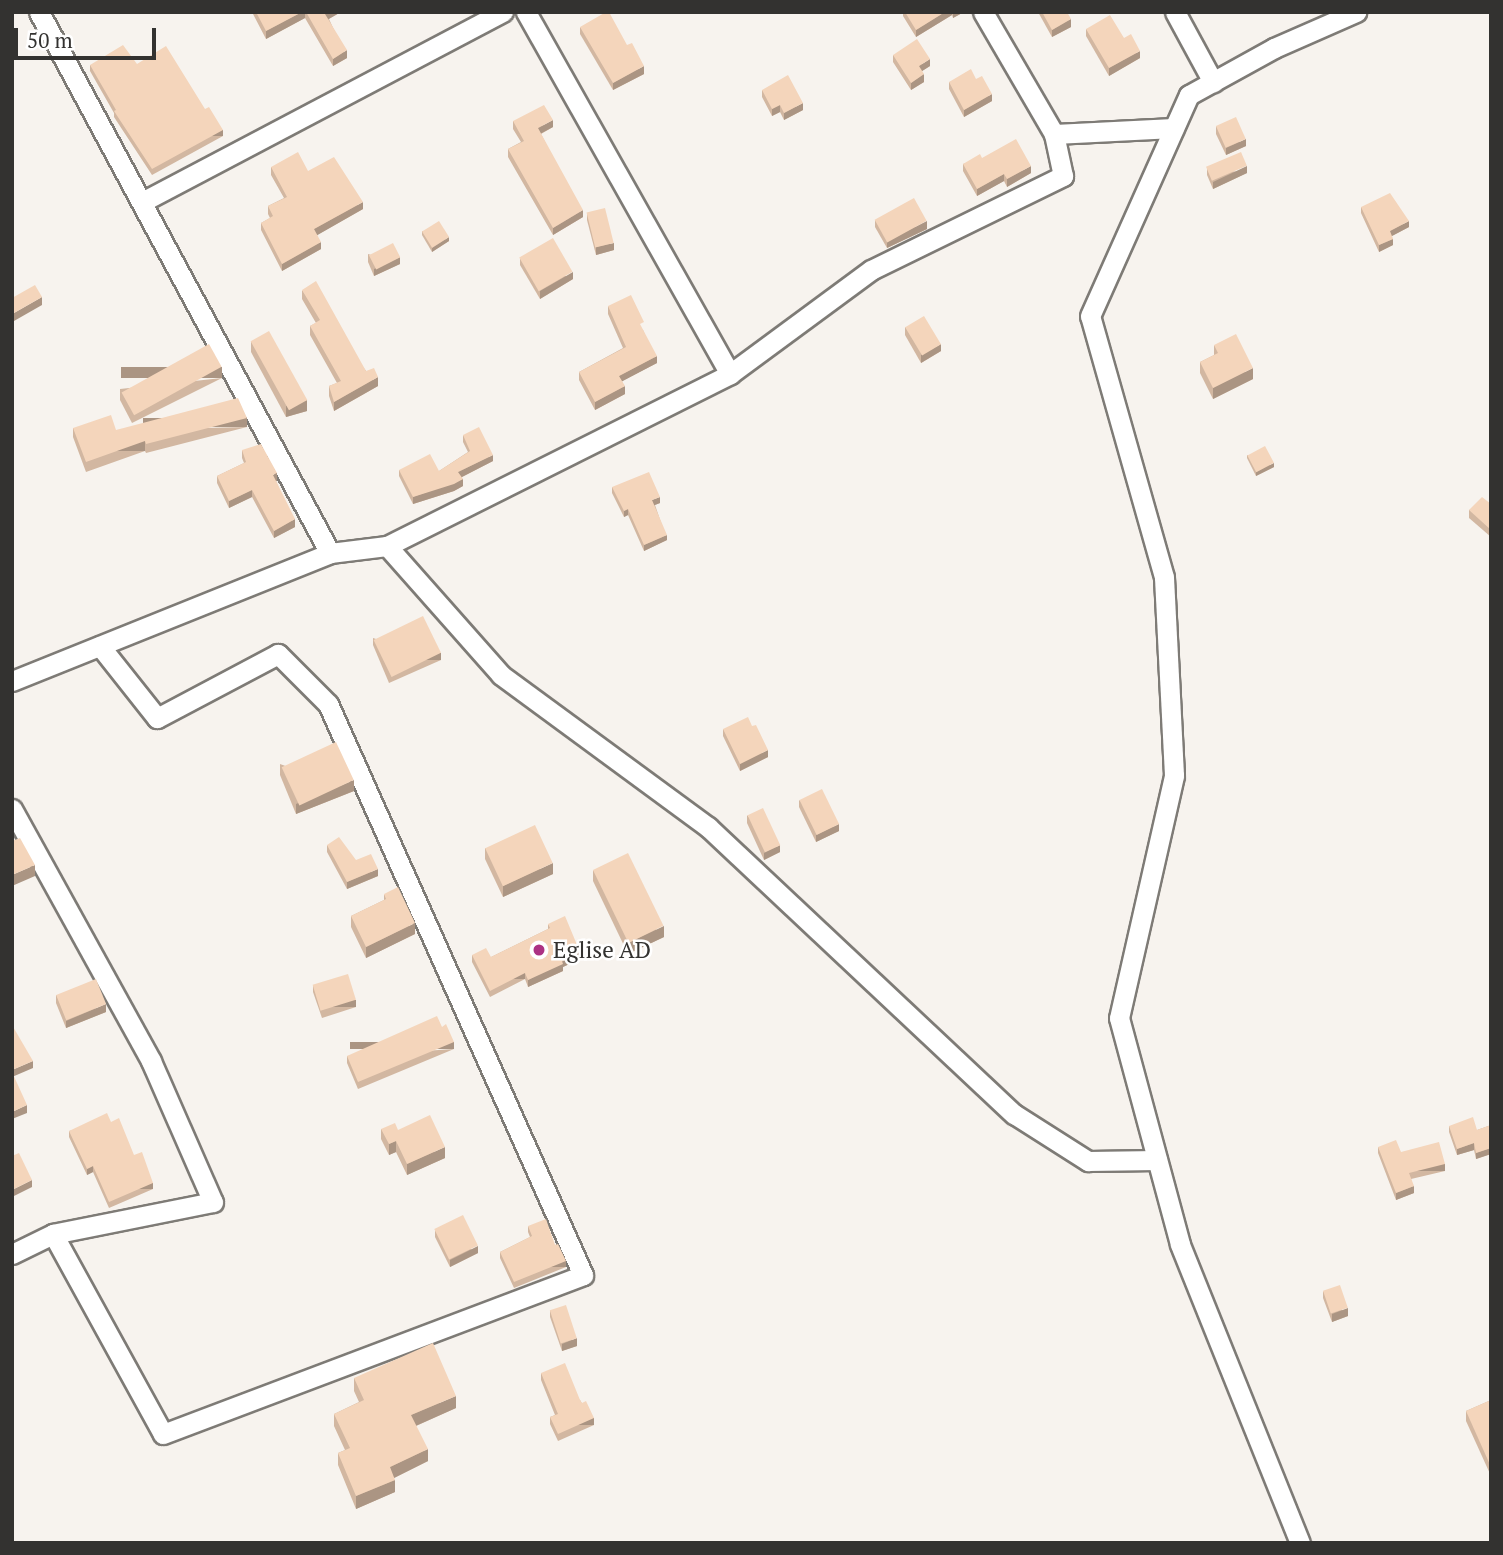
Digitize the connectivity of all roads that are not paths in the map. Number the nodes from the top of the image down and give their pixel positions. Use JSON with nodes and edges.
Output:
{"nodes":[{"id":1,"x":39,"y":12,"type":"edge"},
{"id":2,"x":503,"y":12,"type":"edge"},
{"id":3,"x":526,"y":12,"type":"edge"},
{"id":4,"x":983,"y":12,"type":"edge"},
{"id":5,"x":1174,"y":12,"type":"edge"},
{"id":6,"x":1356,"y":12,"type":"edge"},
{"id":7,"x":1213,"y":82,"type":"junction"},
{"id":8,"x":1174,"y":128,"type":"junction"},
{"id":9,"x":1054,"y":134,"type":"junction"},
{"id":10,"x":142,"y":202,"type":"junction"},
{"id":11,"x":730,"y":374,"type":"junction"},
{"id":12,"x":387,"y":546,"type":"junction"},
{"id":13,"x":330,"y":553,"type":"junction"},
{"id":14,"x":100,"y":646,"type":"junction"},
{"id":15,"x":12,"y":681,"type":"edge"},
{"id":16,"x":12,"y":809,"type":"edge"},
{"id":17,"x":1157,"y":1160,"type":"junction"},
{"id":18,"x":53,"y":1234,"type":"junction"},
{"id":19,"x":12,"y":1254,"type":"edge"},
{"id":20,"x":1300,"y":1543,"type":"edge"}],
"edges":[{"from":1,"to":10,"type":"street"},
{"from":2,"to":10,"type":"street"},
{"from":3,"to":11,"type":"street"},
{"from":4,"to":9,"type":"street"},
{"from":5,"to":7,"type":"street"},
{"from":6,"to":7,"type":"street"},
{"from":7,"to":8,"type":"street"},
{"from":8,"to":9,"type":"street"},
{"from":8,"to":17,"type":"street"},
{"from":9,"to":11,"type":"street"},
{"from":10,"to":13,"type":"street"},
{"from":11,"to":12,"type":"street"},
{"from":12,"to":13,"type":"street"},
{"from":12,"to":17,"type":"street"},
{"from":13,"to":14,"type":"street"},
{"from":14,"to":15,"type":"street"},
{"from":14,"to":18,"type":"street"},
{"from":16,"to":18,"type":"street"},
{"from":17,"to":20,"type":"street"},
{"from":18,"to":19,"type":"street"}]}
